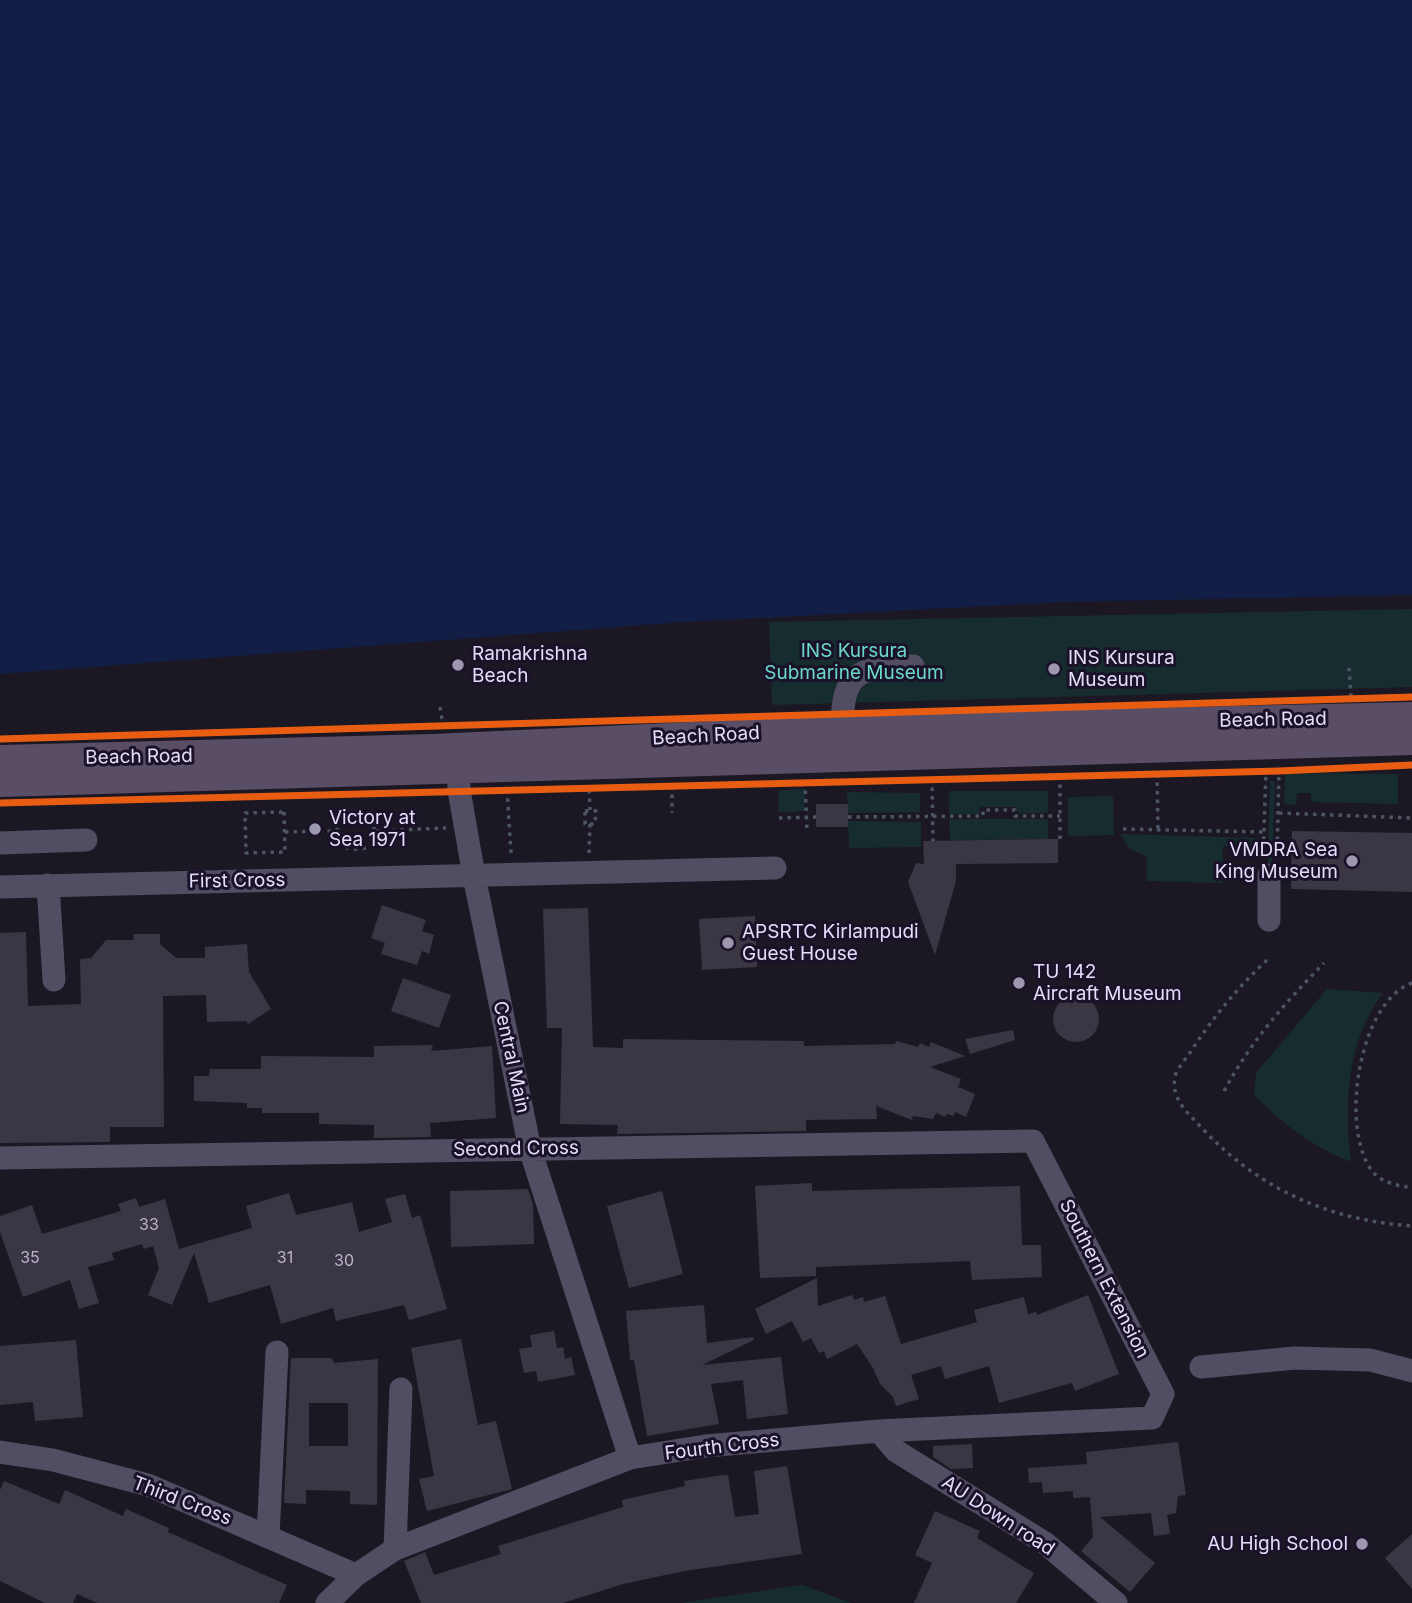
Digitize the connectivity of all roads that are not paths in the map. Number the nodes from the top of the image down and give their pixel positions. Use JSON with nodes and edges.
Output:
{"nodes":[{"id":1,"x":913,"y":666,"type":"dead end"},
{"id":2,"x":1412,"y":717,"type":"edge"},
{"id":3,"x":842,"y":730,"type":"junction"},
{"id":4,"x":1412,"y":740,"type":"edge"},
{"id":5,"x":455,"y":753,"type":"junction"},
{"id":6,"x":0,"y":760,"type":"edge"},
{"id":7,"x":0,"y":782,"type":"edge"},
{"id":8,"x":86,"y":840,"type":"dead end"},
{"id":9,"x":0,"y":843,"type":"edge"},
{"id":10,"x":1270,"y":867,"type":"road end"},
{"id":11,"x":775,"y":869,"type":"dead end"},
{"id":12,"x":474,"y":876,"type":"junction"},
{"id":13,"x":48,"y":885,"type":"junction"},
{"id":14,"x":0,"y":887,"type":"edge"},
{"id":15,"x":1269,"y":920,"type":"dead end"},
{"id":16,"x":54,"y":980,"type":"dead end"},
{"id":17,"x":1033,"y":1141,"type":"joint"},
{"id":18,"x":530,"y":1149,"type":"junction"},
{"id":19,"x":0,"y":1158,"type":"edge"},
{"id":20,"x":277,"y":1352,"type":"dead end"},
{"id":21,"x":1201,"y":1367,"type":"dead end"},
{"id":22,"x":1412,"y":1371,"type":"edge"},
{"id":23,"x":401,"y":1389,"type":"dead end"},
{"id":24,"x":1152,"y":1418,"type":"joint"},
{"id":25,"x":878,"y":1431,"type":"junction"},
{"id":26,"x":0,"y":1452,"type":"edge"},
{"id":27,"x":630,"y":1458,"type":"junction"},
{"id":28,"x":268,"y":1536,"type":"junction"},
{"id":29,"x":395,"y":1549,"type":"junction"},
{"id":30,"x":356,"y":1575,"type":"junction"},
{"id":31,"x":327,"y":1603,"type":"edge"},
{"id":32,"x":1116,"y":1603,"type":"edge"}],
"edges":[{"from":1,"to":3,"type":"street"},
{"from":2,"to":3,"type":"main road","name":"Beach Road"},
{"from":3,"to":5,"type":"main road","name":"Beach Road"},
{"from":4,"to":5,"type":"main road","name":"Beach Road"},
{"from":5,"to":6,"type":"main road","name":"Beach Road"},
{"from":5,"to":7,"type":"main road","name":"Beach Road"},
{"from":5,"to":12,"type":"street","name":"Central Main"},
{"from":8,"to":9,"type":"street"},
{"from":10,"to":15,"type":"street"},
{"from":11,"to":12,"type":"street","name":"First Cross"},
{"from":12,"to":13,"type":"street","name":"First Cross"},
{"from":12,"to":18,"type":"street","name":"Central Main"},
{"from":13,"to":14,"type":"street","name":"First Cross"},
{"from":13,"to":16,"type":"street"},
{"from":17,"to":18,"type":"street","name":"Second Cross"},
{"from":17,"to":24,"type":"street","name":"Southern Extension"},
{"from":18,"to":19,"type":"street","name":"Second Cross"},
{"from":18,"to":27,"type":"street","name":"Central Main"},
{"from":20,"to":28,"type":"street"},
{"from":21,"to":22,"type":"street"},
{"from":23,"to":29,"type":"street"},
{"from":24,"to":25,"type":"street","name":"Fourth Cross"},
{"from":25,"to":27,"type":"street","name":"Fourth Cross"},
{"from":25,"to":32,"type":"street","name":"AU Down road"},
{"from":26,"to":28,"type":"street","name":"Third Cross"},
{"from":27,"to":29,"type":"street","name":"Fourth Cross"},
{"from":28,"to":30,"type":"street","name":"Third Cross"},
{"from":29,"to":30,"type":"street","name":"Fourth Cross"},
{"from":30,"to":31,"type":"street","name":"Fourth Cross"}]}
